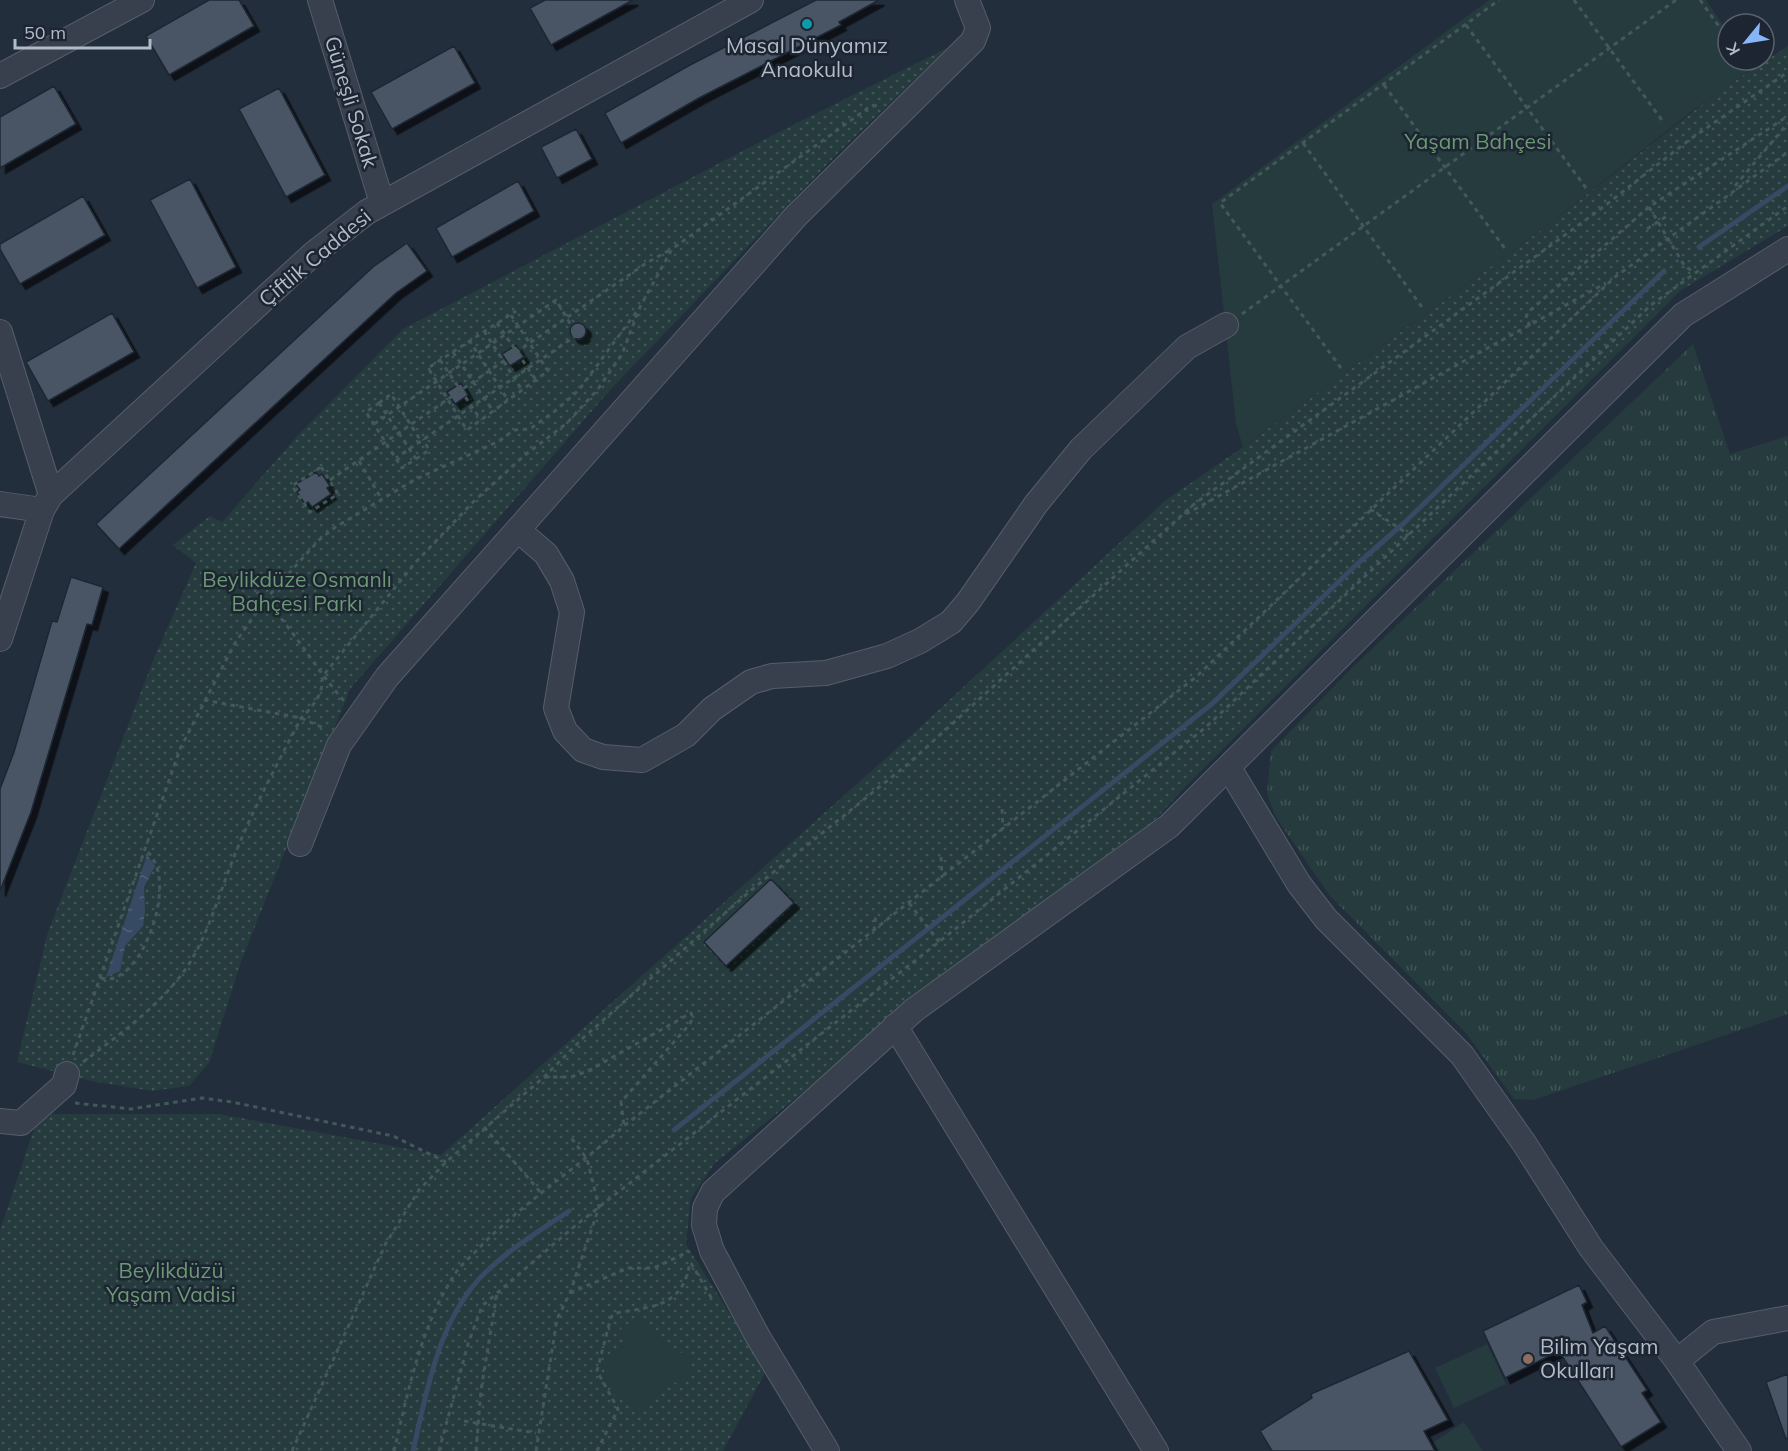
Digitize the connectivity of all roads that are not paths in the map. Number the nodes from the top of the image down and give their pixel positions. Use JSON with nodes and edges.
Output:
{"nodes":[{"id":1,"x":142,"y":0,"type":"edge"},
{"id":2,"x":320,"y":0,"type":"edge"},
{"id":3,"x":751,"y":0,"type":"edge"},
{"id":4,"x":967,"y":0,"type":"edge"},
{"id":5,"x":0,"y":76,"type":"edge"},
{"id":6,"x":382,"y":203,"type":"junction"},
{"id":7,"x":1788,"y":249,"type":"edge"},
{"id":8,"x":1226,"y":325,"type":"road end"},
{"id":9,"x":0,"y":332,"type":"edge"},
{"id":10,"x":46,"y":502,"type":"junction"},
{"id":11,"x":0,"y":504,"type":"edge"},
{"id":12,"x":518,"y":530,"type":"junction"},
{"id":13,"x":0,"y":639,"type":"edge"},
{"id":14,"x":1229,"y":768,"type":"junction"},
{"id":15,"x":300,"y":844,"type":"dead end"},
{"id":16,"x":895,"y":1026,"type":"junction"},
{"id":17,"x":67,"y":1074,"type":"road end"},
{"id":18,"x":0,"y":1121,"type":"edge"},
{"id":19,"x":1788,"y":1318,"type":"edge"},
{"id":20,"x":1677,"y":1361,"type":"junction"},
{"id":21,"x":827,"y":1451,"type":"edge"},
{"id":22,"x":1156,"y":1451,"type":"edge"},
{"id":23,"x":1739,"y":1451,"type":"edge"}],
"edges":[{"from":1,"to":5,"type":"street"},
{"from":2,"to":6,"type":"street","name":"Güneşli Sokak"},
{"from":3,"to":6,"type":"street","name":"Çiftlik Caddesi"},
{"from":4,"to":12,"type":"street"},
{"from":6,"to":10,"type":"street","name":"Çiftlik Caddesi"},
{"from":7,"to":14,"type":"street"},
{"from":8,"to":12,"type":"street"},
{"from":9,"to":10,"type":"street"},
{"from":10,"to":11,"type":"street"},
{"from":10,"to":13,"type":"street","name":"Çiftlik Caddesi"},
{"from":12,"to":15,"type":"street"},
{"from":14,"to":16,"type":"street"},
{"from":14,"to":20,"type":"street"},
{"from":16,"to":21,"type":"street"},
{"from":16,"to":22,"type":"street"},
{"from":17,"to":18,"type":"street"},
{"from":19,"to":20,"type":"street"},
{"from":20,"to":23,"type":"street"}]}
